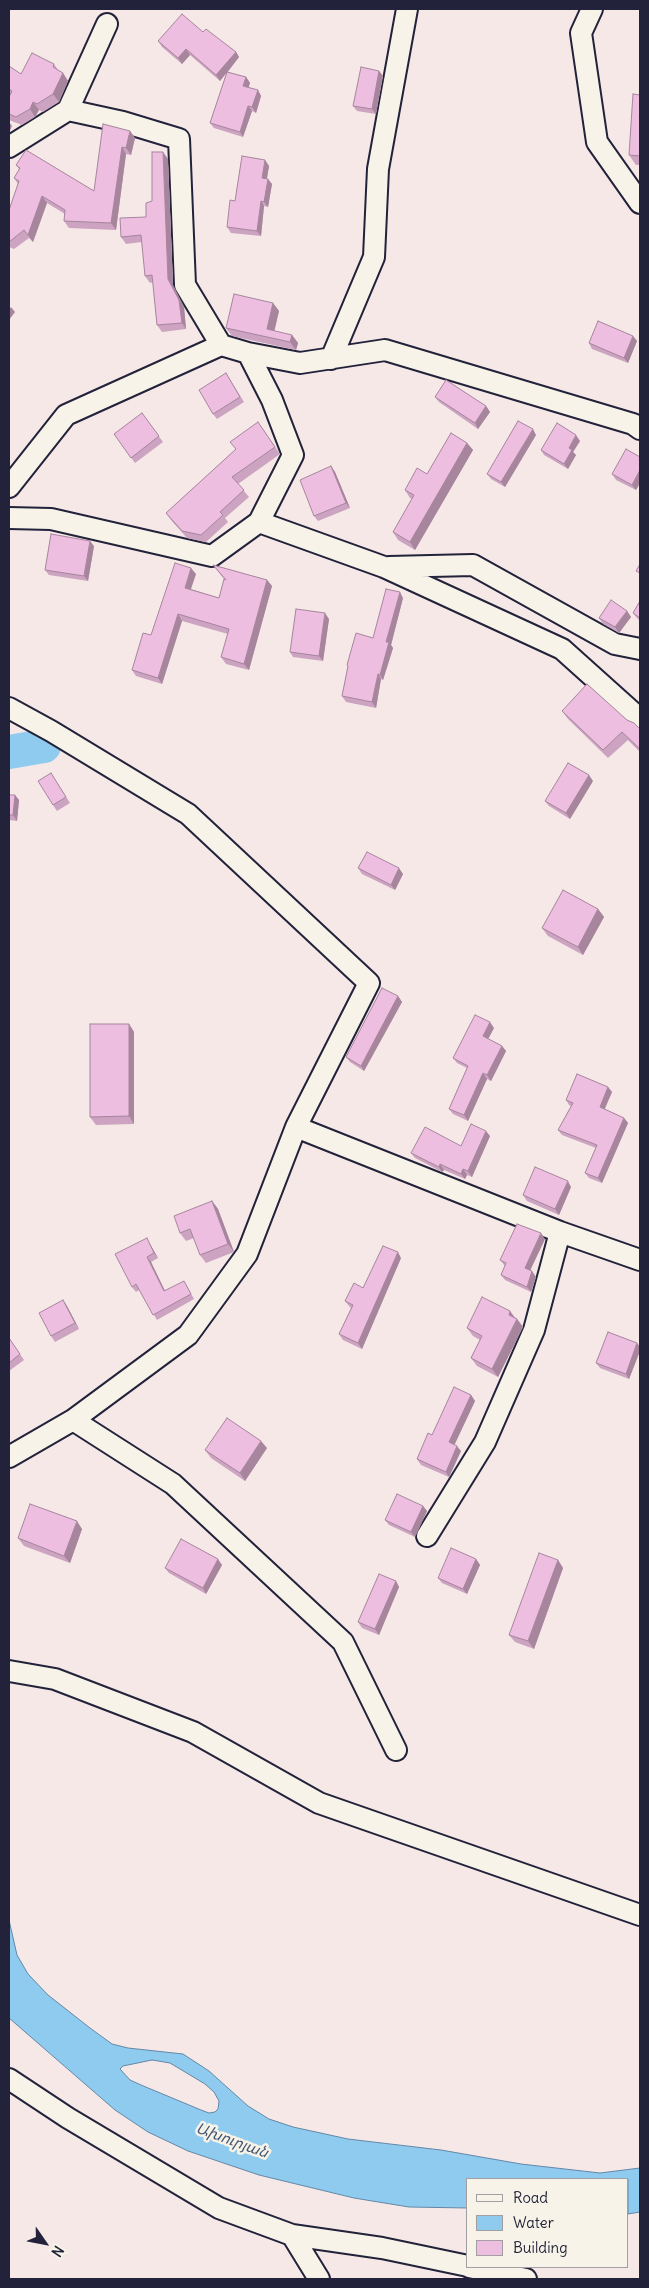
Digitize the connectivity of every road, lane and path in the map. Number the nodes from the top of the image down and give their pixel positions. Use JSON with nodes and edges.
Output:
{"nodes":[{"id":1,"x":407,"y":9,"type":"edge"},
{"id":2,"x":592,"y":9,"type":"edge"},
{"id":3,"x":107,"y":24,"type":"dead end"},
{"id":4,"x":68,"y":110,"type":"junction"},
{"id":5,"x":9,"y":147,"type":"edge"},
{"id":6,"x":640,"y":203,"type":"edge"},
{"id":7,"x":221,"y":345,"type":"junction"},
{"id":8,"x":248,"y":353,"type":"junction"},
{"id":9,"x":331,"y":359,"type":"junction"},
{"id":10,"x":640,"y":429,"type":"edge"},
{"id":11,"x":9,"y":486,"type":"edge"},
{"id":12,"x":9,"y":518,"type":"edge"},
{"id":13,"x":259,"y":522,"type":"junction"},
{"id":14,"x":384,"y":567,"type":"junction"},
{"id":15,"x":640,"y":649,"type":"edge"},
{"id":16,"x":9,"y":708,"type":"edge"},
{"id":17,"x":640,"y":719,"type":"edge"},
{"id":18,"x":296,"y":1128,"type":"junction"},
{"id":19,"x":560,"y":1232,"type":"junction"},
{"id":20,"x":640,"y":1260,"type":"edge"},
{"id":21,"x":73,"y":1420,"type":"junction"},
{"id":22,"x":9,"y":1457,"type":"edge"},
{"id":23,"x":427,"y":1536,"type":"dead end"},
{"id":24,"x":9,"y":1671,"type":"edge"},
{"id":25,"x":396,"y":1750,"type":"dead end"},
{"id":26,"x":640,"y":1915,"type":"edge"},
{"id":27,"x":9,"y":2079,"type":"edge"},
{"id":28,"x":292,"y":2235,"type":"junction"},
{"id":29,"x":467,"y":2267,"type":"edge"},
{"id":30,"x":473,"y":2268,"type":"edge"},
{"id":31,"x":320,"y":2279,"type":"edge"},
{"id":32,"x":526,"y":2279,"type":"edge"}],
"edges":[{"from":1,"to":9,"type":"street"},
{"from":2,"to":6,"type":"street"},
{"from":3,"to":4,"type":"street"},
{"from":4,"to":5,"type":"street"},
{"from":4,"to":7,"type":"street"},
{"from":7,"to":8,"type":"street"},
{"from":7,"to":11,"type":"street"},
{"from":8,"to":9,"type":"street"},
{"from":8,"to":13,"type":"street"},
{"from":9,"to":10,"type":"street"},
{"from":12,"to":13,"type":"street"},
{"from":13,"to":14,"type":"street"},
{"from":14,"to":15,"type":"street"},
{"from":14,"to":17,"type":"street"},
{"from":16,"to":18,"type":"street"},
{"from":18,"to":19,"type":"street"},
{"from":18,"to":21,"type":"street"},
{"from":19,"to":20,"type":"street"},
{"from":19,"to":23,"type":"street"},
{"from":21,"to":22,"type":"street"},
{"from":21,"to":25,"type":"street"},
{"from":24,"to":26,"type":"street"},
{"from":27,"to":28,"type":"street"},
{"from":28,"to":29,"type":"street"},
{"from":28,"to":31,"type":"street"},
{"from":30,"to":32,"type":"street"}]}
